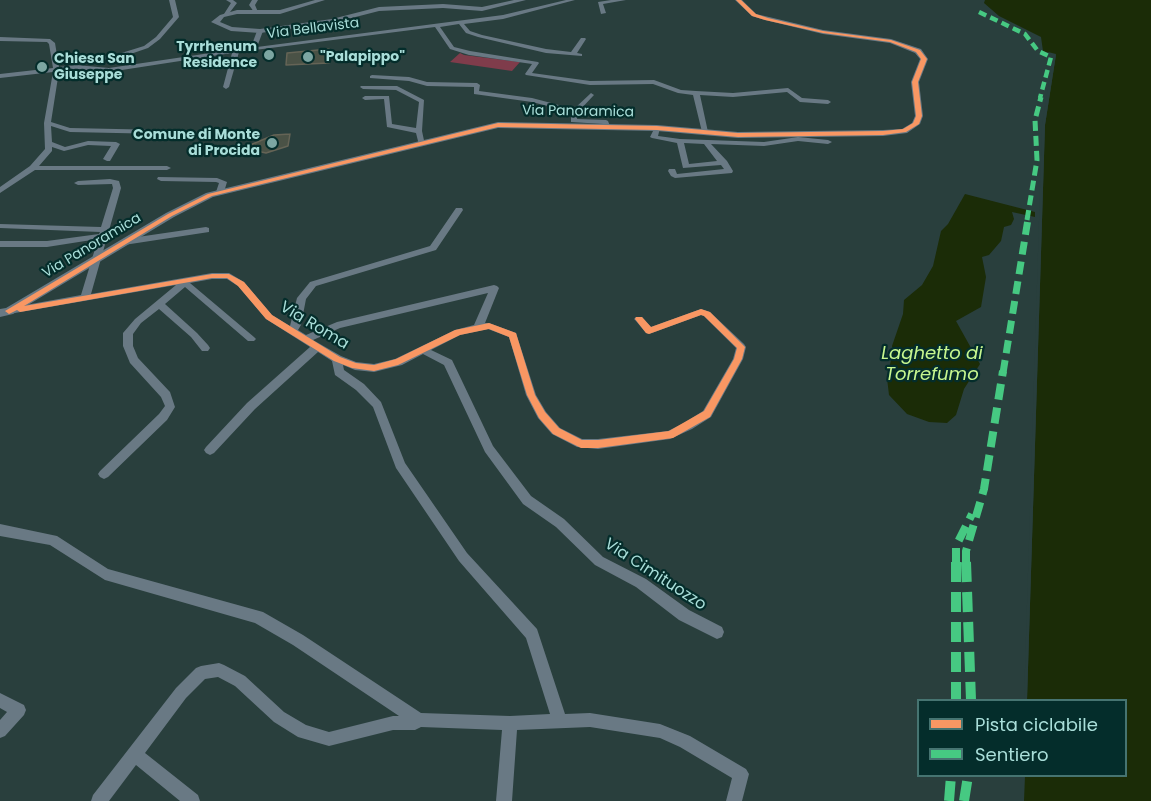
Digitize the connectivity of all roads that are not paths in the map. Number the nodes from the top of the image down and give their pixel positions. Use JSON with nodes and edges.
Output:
{"nodes":[{"id":1,"x":172,"y":0,"type":"edge"},
{"id":2,"x":229,"y":0,"type":"edge"},
{"id":3,"x":255,"y":0,"type":"edge"},
{"id":4,"x":322,"y":0,"type":"edge"},
{"id":5,"x":523,"y":0,"type":"edge"},
{"id":6,"x":572,"y":0,"type":"edge"},
{"id":7,"x":623,"y":0,"type":"edge"},
{"id":8,"x":738,"y":0,"type":"edge"},
{"id":9,"x":256,"y":11,"type":"junction"},
{"id":10,"x":227,"y":14,"type":"junction"},
{"id":11,"x":603,"y":14,"type":"dead end"},
{"id":12,"x":460,"y":22,"type":"junction"},
{"id":13,"x":436,"y":25,"type":"junction"},
{"id":14,"x":260,"y":31,"type":"junction"},
{"id":15,"x":0,"y":39,"type":"edge"},
{"id":16,"x":583,"y":39,"type":"dead end"},
{"id":17,"x":253,"y":49,"type":"junction"},
{"id":18,"x":236,"y":51,"type":"junction"},
{"id":19,"x":56,"y":70,"type":"junction"},
{"id":20,"x":0,"y":76,"type":"edge"},
{"id":21,"x":372,"y":77,"type":"dead end"},
{"id":22,"x":226,"y":87,"type":"dead end"},
{"id":23,"x":363,"y":87,"type":"dead end"},
{"id":24,"x":696,"y":93,"type":"junction"},
{"id":25,"x":591,"y":95,"type":"dead end"},
{"id":26,"x":364,"y":98,"type":"dead end"},
{"id":27,"x":828,"y":102,"type":"dead end"},
{"id":28,"x":575,"y":111,"type":"junction"},
{"id":29,"x":47,"y":123,"type":"junction"},
{"id":30,"x":606,"y":126,"type":"junction"},
{"id":31,"x":657,"y":128,"type":"junction"},
{"id":32,"x":419,"y":131,"type":"junction"},
{"id":33,"x":163,"y":132,"type":"dead end"},
{"id":34,"x":702,"y":137,"type":"junction"},
{"id":35,"x":680,"y":141,"type":"junction"},
{"id":36,"x":828,"y":142,"type":"dead end"},
{"id":37,"x":49,"y":143,"type":"junction"},
{"id":38,"x":422,"y":143,"type":"junction"},
{"id":39,"x":107,"y":159,"type":"dead end"},
{"id":40,"x":724,"y":163,"type":"junction"},
{"id":41,"x":33,"y":168,"type":"junction"},
{"id":42,"x":167,"y":168,"type":"dead end"},
{"id":43,"x":672,"y":171,"type":"dead end"},
{"id":44,"x":161,"y":180,"type":"dead end"},
{"id":45,"x":78,"y":183,"type":"dead end"},
{"id":46,"x":0,"y":191,"type":"edge"},
{"id":47,"x":220,"y":192,"type":"junction"},
{"id":48,"x":459,"y":210,"type":"dead end"},
{"id":49,"x":0,"y":226,"type":"edge"},
{"id":50,"x":206,"y":230,"type":"dead end"},
{"id":51,"x":105,"y":233,"type":"junction"},
{"id":52,"x":124,"y":242,"type":"junction"},
{"id":53,"x":0,"y":244,"type":"edge"},
{"id":54,"x":98,"y":258,"type":"junction"},
{"id":55,"x":187,"y":282,"type":"junction"},
{"id":56,"x":85,"y":298,"type":"junction"},
{"id":57,"x":159,"y":304,"type":"junction"},
{"id":58,"x":5,"y":312,"type":"edge"},
{"id":59,"x":639,"y":319,"type":"dead end"},
{"id":60,"x":479,"y":326,"type":"junction"},
{"id":61,"x":292,"y":331,"type":"junction"},
{"id":62,"x":251,"y":339,"type":"dead end"},
{"id":63,"x":304,"y":340,"type":"junction"},
{"id":64,"x":317,"y":347,"type":"junction"},
{"id":65,"x":205,"y":348,"type":"dead end"},
{"id":66,"x":424,"y":350,"type":"junction"},
{"id":67,"x":337,"y":359,"type":"junction"},
{"id":68,"x":210,"y":450,"type":"dead end"},
{"id":69,"x":104,"y":474,"type":"dead end"},
{"id":70,"x":0,"y":530,"type":"edge"},
{"id":71,"x":717,"y":632,"type":"dead end"},
{"id":72,"x":0,"y":700,"type":"edge"},
{"id":73,"x":419,"y":720,"type":"junction"},
{"id":74,"x":560,"y":721,"type":"junction"},
{"id":75,"x":510,"y":723,"type":"junction"},
{"id":76,"x":0,"y":731,"type":"edge"},
{"id":77,"x":135,"y":754,"type":"junction"},
{"id":78,"x":99,"y":801,"type":"edge"},
{"id":79,"x":192,"y":801,"type":"edge"},
{"id":80,"x":504,"y":801,"type":"edge"},
{"id":81,"x":734,"y":801,"type":"edge"}],
"edges":[{"from":1,"to":19,"type":"street"},
{"from":2,"to":10,"type":"street"},
{"from":3,"to":9,"type":"street"},
{"from":4,"to":9,"type":"street"},
{"from":5,"to":14,"type":"street"},
{"from":6,"to":12,"type":"street","name":"Via Bellavista"},
{"from":7,"to":11,"type":"street"},
{"from":8,"to":34,"type":"street","name":"Via Panoramica"},
{"from":9,"to":10,"type":"street"},
{"from":10,"to":14,"type":"street"},
{"from":12,"to":13,"type":"street","name":"Via Bellavista"},
{"from":12,"to":16,"type":"street"},
{"from":13,"to":17,"type":"street","name":"Via Bellavista"},
{"from":13,"to":24,"type":"street"},
{"from":14,"to":17,"type":"street"},
{"from":15,"to":19,"type":"street"},
{"from":17,"to":18,"type":"street","name":"Via Bellavista"},
{"from":18,"to":19,"type":"street","name":"Via Bellavista"},
{"from":18,"to":22,"type":"street"},
{"from":19,"to":20,"type":"street"},
{"from":19,"to":29,"type":"street"},
{"from":21,"to":28,"type":"street"},
{"from":23,"to":32,"type":"street"},
{"from":24,"to":27,"type":"street"},
{"from":24,"to":34,"type":"street"},
{"from":25,"to":28,"type":"street"},
{"from":26,"to":32,"type":"street"},
{"from":28,"to":30,"type":"street"},
{"from":29,"to":33,"type":"street"},
{"from":29,"to":37,"type":"street"},
{"from":30,"to":31,"type":"street","name":"Via Panoramica"},
{"from":30,"to":38,"type":"street","name":"Via Panoramica"},
{"from":31,"to":34,"type":"street","name":"Via Panoramica"},
{"from":31,"to":35,"type":"street"},
{"from":32,"to":38,"type":"street"},
{"from":34,"to":35,"type":"street"},
{"from":34,"to":36,"type":"street"},
{"from":34,"to":40,"type":"street"},
{"from":35,"to":40,"type":"street"},
{"from":37,"to":39,"type":"street"},
{"from":37,"to":41,"type":"street"},
{"from":38,"to":47,"type":"street","name":"Via Panoramica"},
{"from":40,"to":43,"type":"street"},
{"from":41,"to":42,"type":"street"},
{"from":41,"to":46,"type":"street"},
{"from":44,"to":47,"type":"street"},
{"from":45,"to":51,"type":"street"},
{"from":47,"to":52,"type":"street","name":"Via Panoramica"},
{"from":48,"to":61,"type":"street"},
{"from":49,"to":51,"type":"street"},
{"from":50,"to":52,"type":"street"},
{"from":51,"to":53,"type":"street"},
{"from":51,"to":54,"type":"street"},
{"from":52,"to":54,"type":"street","name":"Via Panoramica"},
{"from":54,"to":56,"type":"street"},
{"from":54,"to":58,"type":"street","name":"Via Panoramica"},
{"from":55,"to":56,"type":"street","name":"Via Roma"},
{"from":55,"to":57,"type":"street"},
{"from":55,"to":61,"type":"street","name":"Via Roma"},
{"from":55,"to":62,"type":"street"},
{"from":56,"to":58,"type":"street","name":"Via Roma"},
{"from":57,"to":65,"type":"street"},
{"from":57,"to":69,"type":"street"},
{"from":59,"to":60,"type":"street"},
{"from":60,"to":63,"type":"street"},
{"from":60,"to":66,"type":"street","name":"Via Roma"},
{"from":61,"to":63,"type":"street","name":"Via Roma"},
{"from":63,"to":64,"type":"street","name":"Via Roma"},
{"from":64,"to":67,"type":"street","name":"Via Roma"},
{"from":64,"to":68,"type":"street"},
{"from":66,"to":67,"type":"street","name":"Via Roma"},
{"from":66,"to":71,"type":"street","name":"Via Cimituozzo"},
{"from":67,"to":74,"type":"street"},
{"from":70,"to":73,"type":"street"},
{"from":72,"to":76,"type":"street"},
{"from":73,"to":75,"type":"street"},
{"from":73,"to":77,"type":"street"},
{"from":74,"to":75,"type":"street"},
{"from":74,"to":81,"type":"street"},
{"from":75,"to":80,"type":"street"},
{"from":77,"to":78,"type":"street"},
{"from":77,"to":79,"type":"street"}]}
